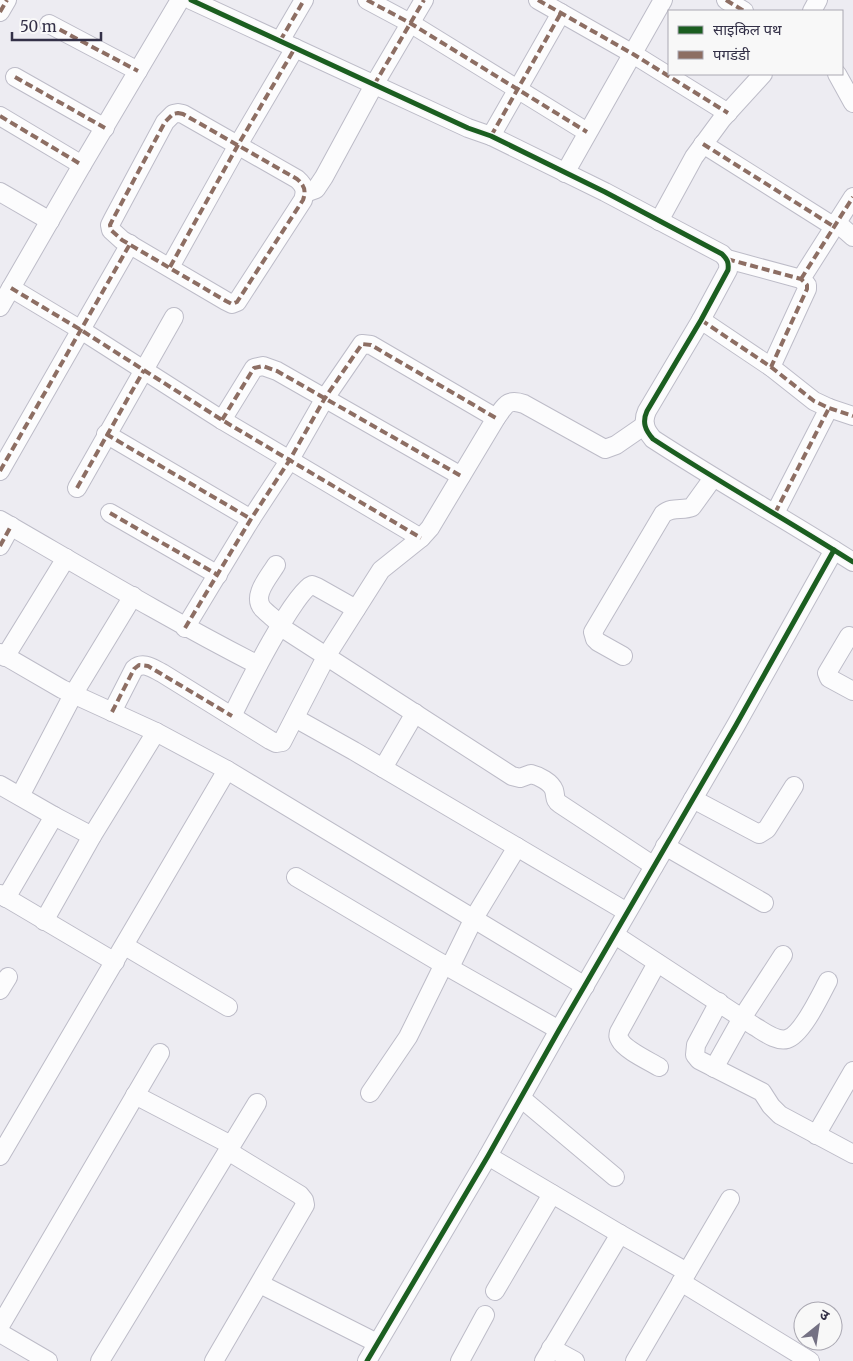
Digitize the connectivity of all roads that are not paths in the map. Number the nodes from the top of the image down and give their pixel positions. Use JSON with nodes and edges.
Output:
{"nodes":[{"id":1,"x":7,"y":0,"type":"edge"},
{"id":2,"x":180,"y":0,"type":"edge"},
{"id":3,"x":304,"y":0,"type":"edge"},
{"id":4,"x":367,"y":0,"type":"edge"},
{"id":5,"x":424,"y":0,"type":"edge"},
{"id":6,"x":538,"y":0,"type":"edge"},
{"id":7,"x":663,"y":0,"type":"edge"},
{"id":8,"x":726,"y":0,"type":"edge"},
{"id":9,"x":202,"y":2,"type":"edge"},
{"id":10,"x":742,"y":10,"type":"edge"},
{"id":11,"x":0,"y":12,"type":"edge"},
{"id":12,"x":561,"y":13,"type":"junction"},
{"id":13,"x":410,"y":23,"type":"junction"},
{"id":14,"x":49,"y":24,"type":"dead end"},
{"id":15,"x":288,"y":45,"type":"junction"},
{"id":16,"x":633,"y":54,"type":"junction"},
{"id":17,"x":138,"y":71,"type":"junction"},
{"id":18,"x":762,"y":75,"type":"edge"},
{"id":19,"x":838,"y":75,"type":"edge"},
{"id":20,"x":15,"y":77,"type":"dead end"},
{"id":21,"x":374,"y":85,"type":"junction"},
{"id":22,"x":517,"y":89,"type":"junction"},
{"id":23,"x":853,"y":103,"type":"edge"},
{"id":24,"x":728,"y":113,"type":"junction"},
{"id":25,"x":0,"y":116,"type":"edge"},
{"id":26,"x":104,"y":128,"type":"junction"},
{"id":27,"x":587,"y":132,"type":"junction"},
{"id":28,"x":491,"y":136,"type":"junction"},
{"id":29,"x":703,"y":144,"type":"junction"},
{"id":30,"x":238,"y":145,"type":"junction"},
{"id":31,"x":82,"y":165,"type":"junction"},
{"id":32,"x":565,"y":173,"type":"junction"},
{"id":33,"x":0,"y":192,"type":"edge"},
{"id":34,"x":306,"y":193,"type":"junction"},
{"id":35,"x":853,"y":197,"type":"edge"},
{"id":36,"x":50,"y":221,"type":"junction"},
{"id":37,"x":658,"y":221,"type":"junction"},
{"id":38,"x":835,"y":224,"type":"junction"},
{"id":39,"x":853,"y":238,"type":"edge"},
{"id":40,"x":130,"y":244,"type":"junction"},
{"id":41,"x":727,"y":259,"type":"junction"},
{"id":42,"x":170,"y":267,"type":"junction"},
{"id":43,"x":801,"y":279,"type":"junction"},
{"id":44,"x":11,"y":288,"type":"junction"},
{"id":45,"x":0,"y":306,"type":"edge"},
{"id":46,"x":174,"y":317,"type":"dead end"},
{"id":47,"x":701,"y":320,"type":"junction"},
{"id":48,"x":81,"y":330,"type":"junction"},
{"id":49,"x":771,"y":367,"type":"junction"},
{"id":50,"x":144,"y":370,"type":"junction"},
{"id":51,"x":325,"y":398,"type":"junction"},
{"id":52,"x":829,"y":408,"type":"junction"},
{"id":53,"x":853,"y":416,"type":"edge"},
{"id":54,"x":496,"y":418,"type":"junction"},
{"id":55,"x":222,"y":420,"type":"junction"},
{"id":56,"x":645,"y":424,"type":"junction"},
{"id":57,"x":106,"y":434,"type":"junction"},
{"id":58,"x":289,"y":460,"type":"junction"},
{"id":59,"x":0,"y":470,"type":"edge"},
{"id":60,"x":461,"y":476,"type":"junction"},
{"id":61,"x":713,"y":478,"type":"junction"},
{"id":62,"x":77,"y":488,"type":"dead end"},
{"id":63,"x":110,"y":512,"type":"dead end"},
{"id":64,"x":775,"y":513,"type":"junction"},
{"id":65,"x":251,"y":519,"type":"junction"},
{"id":66,"x":6,"y":523,"type":"edge"},
{"id":67,"x":421,"y":538,"type":"junction"},
{"id":68,"x":0,"y":546,"type":"edge"},
{"id":69,"x":834,"y":550,"type":"junction"},
{"id":70,"x":66,"y":558,"type":"junction"},
{"id":71,"x":853,"y":562,"type":"edge"},
{"id":72,"x":276,"y":566,"type":"dead end"},
{"id":73,"x":218,"y":575,"type":"junction"},
{"id":74,"x":132,"y":596,"type":"junction"},
{"id":75,"x":356,"y":609,"type":"junction"},
{"id":76,"x":281,"y":625,"type":"junction"},
{"id":77,"x":185,"y":628,"type":"junction"},
{"id":78,"x":849,"y":636,"type":"dead end"},
{"id":79,"x":3,"y":655,"type":"edge"},
{"id":80,"x":327,"y":655,"type":"junction"},
{"id":81,"x":623,"y":656,"type":"dead end"},
{"id":82,"x":258,"y":665,"type":"junction"},
{"id":83,"x":853,"y":691,"type":"edge"},
{"id":84,"x":74,"y":693,"type":"junction"},
{"id":85,"x":112,"y":712,"type":"junction"},
{"id":86,"x":415,"y":713,"type":"junction"},
{"id":87,"x":232,"y":716,"type":"junction"},
{"id":88,"x":295,"y":718,"type":"junction"},
{"id":89,"x":156,"y":732,"type":"junction"},
{"id":90,"x":384,"y":768,"type":"junction"},
{"id":91,"x":227,"y":770,"type":"junction"},
{"id":92,"x":0,"y":785,"type":"edge"},
{"id":93,"x":794,"y":786,"type":"dead end"},
{"id":94,"x":20,"y":796,"type":"junction"},
{"id":95,"x":693,"y":799,"type":"junction"},
{"id":96,"x":54,"y":816,"type":"junction"},
{"id":97,"x":92,"y":836,"type":"junction"},
{"id":98,"x":666,"y":846,"type":"junction"},
{"id":99,"x":517,"y":847,"type":"junction"},
{"id":100,"x":654,"y":866,"type":"junction"},
{"id":101,"x":296,"y":877,"type":"dead end"},
{"id":102,"x":3,"y":896,"type":"edge"},
{"id":103,"x":764,"y":903,"type":"dead end"},
{"id":104,"x":627,"y":912,"type":"junction"},
{"id":105,"x":474,"y":918,"type":"junction"},
{"id":106,"x":44,"y":921,"type":"junction"},
{"id":107,"x":615,"y":935,"type":"junction"},
{"id":108,"x":125,"y":946,"type":"junction"},
{"id":109,"x":783,"y":955,"type":"dead end"},
{"id":110,"x":115,"y":962,"type":"junction"},
{"id":111,"x":658,"y":963,"type":"junction"},
{"id":112,"x":447,"y":965,"type":"junction"},
{"id":113,"x":828,"y":981,"type":"dead end"},
{"id":114,"x":584,"y":986,"type":"junction"},
{"id":115,"x":718,"y":1002,"type":"junction"},
{"id":116,"x":228,"y":1007,"type":"dead end"},
{"id":117,"x":742,"y":1018,"type":"junction"},
{"id":118,"x":559,"y":1030,"type":"junction"},
{"id":119,"x":160,"y":1053,"type":"dead end"},
{"id":120,"x":659,"y":1067,"type":"dead end"},
{"id":121,"x":714,"y":1068,"type":"junction"},
{"id":122,"x":853,"y":1071,"type":"edge"},
{"id":123,"x":370,"y":1093,"type":"dead end"},
{"id":124,"x":135,"y":1095,"type":"junction"},
{"id":125,"x":521,"y":1098,"type":"junction"},
{"id":126,"x":257,"y":1103,"type":"dead end"},
{"id":127,"x":816,"y":1135,"type":"junction"},
{"id":128,"x":230,"y":1148,"type":"junction"},
{"id":129,"x":853,"y":1154,"type":"edge"},
{"id":130,"x":0,"y":1156,"type":"edge"},
{"id":131,"x":488,"y":1156,"type":"junction"},
{"id":132,"x":615,"y":1177,"type":"dead end"},
{"id":133,"x":552,"y":1194,"type":"junction"},
{"id":134,"x":730,"y":1199,"type":"dead end"},
{"id":135,"x":620,"y":1234,"type":"junction"},
{"id":136,"x":684,"y":1277,"type":"junction"},
{"id":137,"x":260,"y":1284,"type":"junction"},
{"id":138,"x":494,"y":1291,"type":"dead end"},
{"id":139,"x":485,"y":1315,"type":"dead end"},
{"id":140,"x":0,"y":1326,"type":"edge"},
{"id":141,"x":0,"y":1333,"type":"edge"},
{"id":142,"x":377,"y":1343,"type":"junction"},
{"id":143,"x":547,"y":1355,"type":"edge"},
{"id":144,"x":48,"y":1361,"type":"edge"},
{"id":145,"x":100,"y":1361,"type":"edge"},
{"id":146,"x":214,"y":1361,"type":"edge"},
{"id":147,"x":367,"y":1361,"type":"edge"},
{"id":148,"x":460,"y":1361,"type":"edge"},
{"id":149,"x":575,"y":1361,"type":"edge"},
{"id":150,"x":635,"y":1361,"type":"edge"},
{"id":151,"x":809,"y":1361,"type":"edge"}],
"edges":[{"from":1,"to":11,"type":"street"},
{"from":2,"to":17,"type":"street"},
{"from":3,"to":15,"type":"street"},
{"from":4,"to":13,"type":"street"},
{"from":5,"to":13,"type":"street"},
{"from":6,"to":12,"type":"street"},
{"from":7,"to":16,"type":"street"},
{"from":8,"to":10,"type":"street"},
{"from":9,"to":15,"type":"street"},
{"from":12,"to":16,"type":"street"},
{"from":12,"to":22,"type":"street"},
{"from":13,"to":21,"type":"street"},
{"from":13,"to":22,"type":"street"},
{"from":14,"to":17,"type":"street"},
{"from":15,"to":21,"type":"street"},
{"from":15,"to":30,"type":"street"},
{"from":16,"to":24,"type":"street"},
{"from":16,"to":27,"type":"street"},
{"from":17,"to":26,"type":"street"},
{"from":18,"to":24,"type":"street"},
{"from":19,"to":23,"type":"street"},
{"from":20,"to":26,"type":"street"},
{"from":21,"to":28,"type":"street"},
{"from":21,"to":34,"type":"street"},
{"from":22,"to":27,"type":"street"},
{"from":22,"to":28,"type":"street"},
{"from":24,"to":29,"type":"street"},
{"from":25,"to":31,"type":"street"},
{"from":26,"to":31,"type":"street"},
{"from":27,"to":32,"type":"street"},
{"from":28,"to":32,"type":"street"},
{"from":29,"to":37,"type":"street"},
{"from":29,"to":38,"type":"street"},
{"from":30,"to":34,"type":"street"},
{"from":30,"to":40,"type":"street"},
{"from":30,"to":42,"type":"street"},
{"from":31,"to":36,"type":"street"},
{"from":32,"to":37,"type":"street"},
{"from":33,"to":36,"type":"street"},
{"from":34,"to":42,"type":"street"},
{"from":35,"to":38,"type":"street"},
{"from":36,"to":44,"type":"street"},
{"from":37,"to":41,"type":"street"},
{"from":38,"to":39,"type":"street"},
{"from":38,"to":43,"type":"street"},
{"from":40,"to":42,"type":"street"},
{"from":40,"to":48,"type":"street"},
{"from":41,"to":43,"type":"street"},
{"from":41,"to":47,"type":"street"},
{"from":43,"to":49,"type":"street"},
{"from":44,"to":45,"type":"street"},
{"from":44,"to":48,"type":"street"},
{"from":46,"to":50,"type":"street"},
{"from":47,"to":49,"type":"street"},
{"from":47,"to":56,"type":"street"},
{"from":48,"to":50,"type":"street"},
{"from":48,"to":59,"type":"street"},
{"from":49,"to":52,"type":"street"},
{"from":50,"to":55,"type":"street"},
{"from":50,"to":57,"type":"street"},
{"from":51,"to":54,"type":"street"},
{"from":51,"to":55,"type":"street"},
{"from":51,"to":58,"type":"street"},
{"from":51,"to":60,"type":"street"},
{"from":52,"to":53,"type":"street"},
{"from":52,"to":64,"type":"street"},
{"from":54,"to":56,"type":"street"},
{"from":54,"to":60,"type":"street"},
{"from":55,"to":58,"type":"street"},
{"from":56,"to":61,"type":"street"},
{"from":57,"to":62,"type":"street"},
{"from":57,"to":65,"type":"street"},
{"from":58,"to":65,"type":"street"},
{"from":58,"to":67,"type":"street"},
{"from":60,"to":67,"type":"street"},
{"from":61,"to":64,"type":"street"},
{"from":61,"to":81,"type":"street"},
{"from":63,"to":73,"type":"street"},
{"from":64,"to":69,"type":"street"},
{"from":65,"to":73,"type":"street"},
{"from":66,"to":68,"type":"street"},
{"from":66,"to":70,"type":"street"},
{"from":67,"to":75,"type":"street"},
{"from":69,"to":71,"type":"street"},
{"from":69,"to":95,"type":"street"},
{"from":70,"to":74,"type":"street"},
{"from":70,"to":79,"type":"street"},
{"from":72,"to":76,"type":"street"},
{"from":73,"to":77,"type":"street"},
{"from":74,"to":77,"type":"street"},
{"from":74,"to":84,"type":"street"},
{"from":75,"to":76,"type":"street"},
{"from":75,"to":80,"type":"street"},
{"from":76,"to":80,"type":"street"},
{"from":76,"to":82,"type":"street"},
{"from":77,"to":82,"type":"street"},
{"from":78,"to":83,"type":"street"},
{"from":79,"to":84,"type":"street"},
{"from":80,"to":86,"type":"street"},
{"from":80,"to":88,"type":"street"},
{"from":82,"to":87,"type":"street"},
{"from":84,"to":85,"type":"street"},
{"from":84,"to":94,"type":"street"},
{"from":85,"to":87,"type":"street"},
{"from":85,"to":89,"type":"street"},
{"from":86,"to":90,"type":"street"},
{"from":86,"to":100,"type":"street"},
{"from":87,"to":88,"type":"street"},
{"from":88,"to":90,"type":"street"},
{"from":89,"to":91,"type":"street"},
{"from":89,"to":97,"type":"street"},
{"from":90,"to":99,"type":"street"},
{"from":91,"to":105,"type":"street"},
{"from":91,"to":108,"type":"street"},
{"from":92,"to":94,"type":"street"},
{"from":93,"to":95,"type":"street"},
{"from":94,"to":96,"type":"street"},
{"from":95,"to":98,"type":"street"},
{"from":96,"to":97,"type":"street"},
{"from":96,"to":102,"type":"street"},
{"from":97,"to":106,"type":"street"},
{"from":98,"to":100,"type":"street"},
{"from":98,"to":103,"type":"street"},
{"from":99,"to":104,"type":"street"},
{"from":99,"to":105,"type":"street"},
{"from":100,"to":104,"type":"street"},
{"from":101,"to":112,"type":"street"},
{"from":102,"to":106,"type":"street"},
{"from":104,"to":107,"type":"street"},
{"from":105,"to":112,"type":"street"},
{"from":105,"to":114,"type":"street"},
{"from":106,"to":110,"type":"street"},
{"from":107,"to":111,"type":"street"},
{"from":107,"to":114,"type":"street"},
{"from":108,"to":110,"type":"street"},
{"from":108,"to":116,"type":"street"},
{"from":109,"to":117,"type":"street"},
{"from":110,"to":130,"type":"street"},
{"from":111,"to":115,"type":"street"},
{"from":111,"to":120,"type":"street"},
{"from":112,"to":118,"type":"street"},
{"from":112,"to":123,"type":"street"},
{"from":113,"to":117,"type":"street"},
{"from":114,"to":118,"type":"street"},
{"from":115,"to":117,"type":"street"},
{"from":115,"to":121,"type":"street"},
{"from":117,"to":121,"type":"street"},
{"from":118,"to":125,"type":"street"},
{"from":119,"to":124,"type":"street"},
{"from":121,"to":127,"type":"street"},
{"from":122,"to":127,"type":"street"},
{"from":124,"to":128,"type":"street"},
{"from":124,"to":140,"type":"street"},
{"from":125,"to":131,"type":"street"},
{"from":125,"to":132,"type":"street"},
{"from":126,"to":128,"type":"street"},
{"from":127,"to":129,"type":"street"},
{"from":128,"to":137,"type":"street"},
{"from":128,"to":145,"type":"street"},
{"from":131,"to":133,"type":"street"},
{"from":131,"to":142,"type":"street"},
{"from":133,"to":135,"type":"street"},
{"from":133,"to":138,"type":"street"},
{"from":134,"to":136,"type":"street"},
{"from":135,"to":136,"type":"street"},
{"from":135,"to":143,"type":"street"},
{"from":136,"to":150,"type":"street"},
{"from":136,"to":151,"type":"street"},
{"from":137,"to":142,"type":"street"},
{"from":137,"to":146,"type":"street"},
{"from":139,"to":148,"type":"street"},
{"from":141,"to":144,"type":"street"},
{"from":142,"to":147,"type":"street"},
{"from":143,"to":149,"type":"street"}]}
